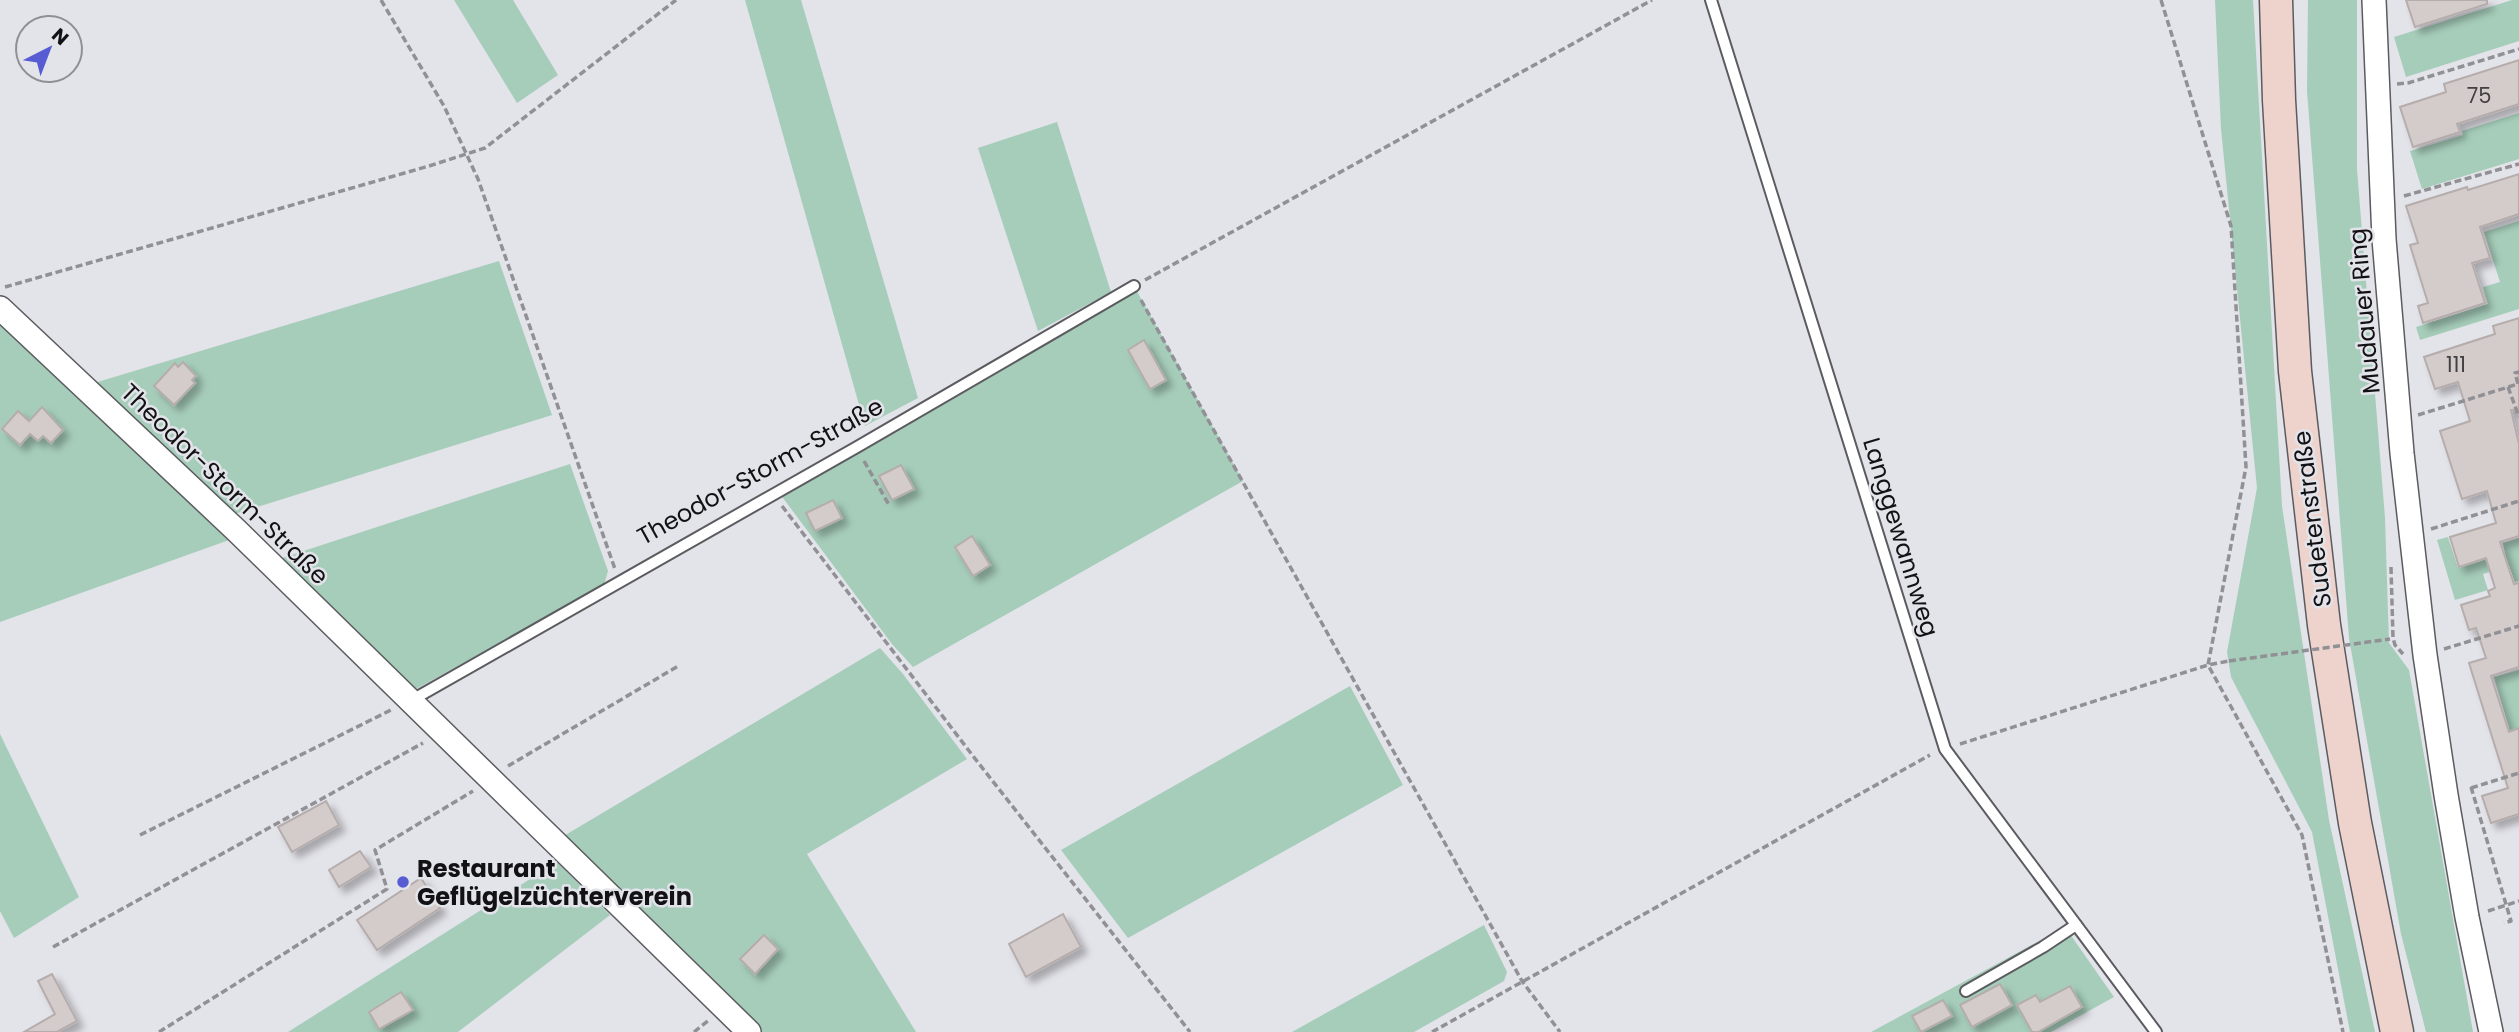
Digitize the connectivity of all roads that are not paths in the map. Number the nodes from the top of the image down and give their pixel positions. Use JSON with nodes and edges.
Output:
{"nodes":[{"id":1,"x":1711,"y":0,"type":"edge"},
{"id":2,"x":2276,"y":0,"type":"edge"},
{"id":3,"x":2374,"y":0,"type":"edge"},
{"id":4,"x":1134,"y":286,"type":"road end"},
{"id":5,"x":0,"y":308,"type":"edge"},
{"id":6,"x":412,"y":700,"type":"junction"},
{"id":7,"x":2076,"y":925,"type":"junction"},
{"id":8,"x":1966,"y":991,"type":"dead end"},
{"id":9,"x":749,"y":1032,"type":"edge"},
{"id":10,"x":2156,"y":1032,"type":"edge"},
{"id":11,"x":2397,"y":1032,"type":"edge"},
{"id":12,"x":2491,"y":1032,"type":"edge"}],
"edges":[{"from":1,"to":7,"type":"lane","name":"Langgewannweg"},
{"from":2,"to":11,"type":"main road","name":"Sudetenstraße"},
{"from":3,"to":12,"type":"street","name":"Mudauer Ring"},
{"from":4,"to":6,"type":"lane","name":"Theodor-Storm-Straße"},
{"from":5,"to":6,"type":"street","name":"Theodor-Storm-Straße"},
{"from":6,"to":9,"type":"street","name":"Theodor-Storm-Straße"},
{"from":7,"to":8,"type":"lane"},
{"from":7,"to":10,"type":"lane","name":"Langgewannweg"}]}
